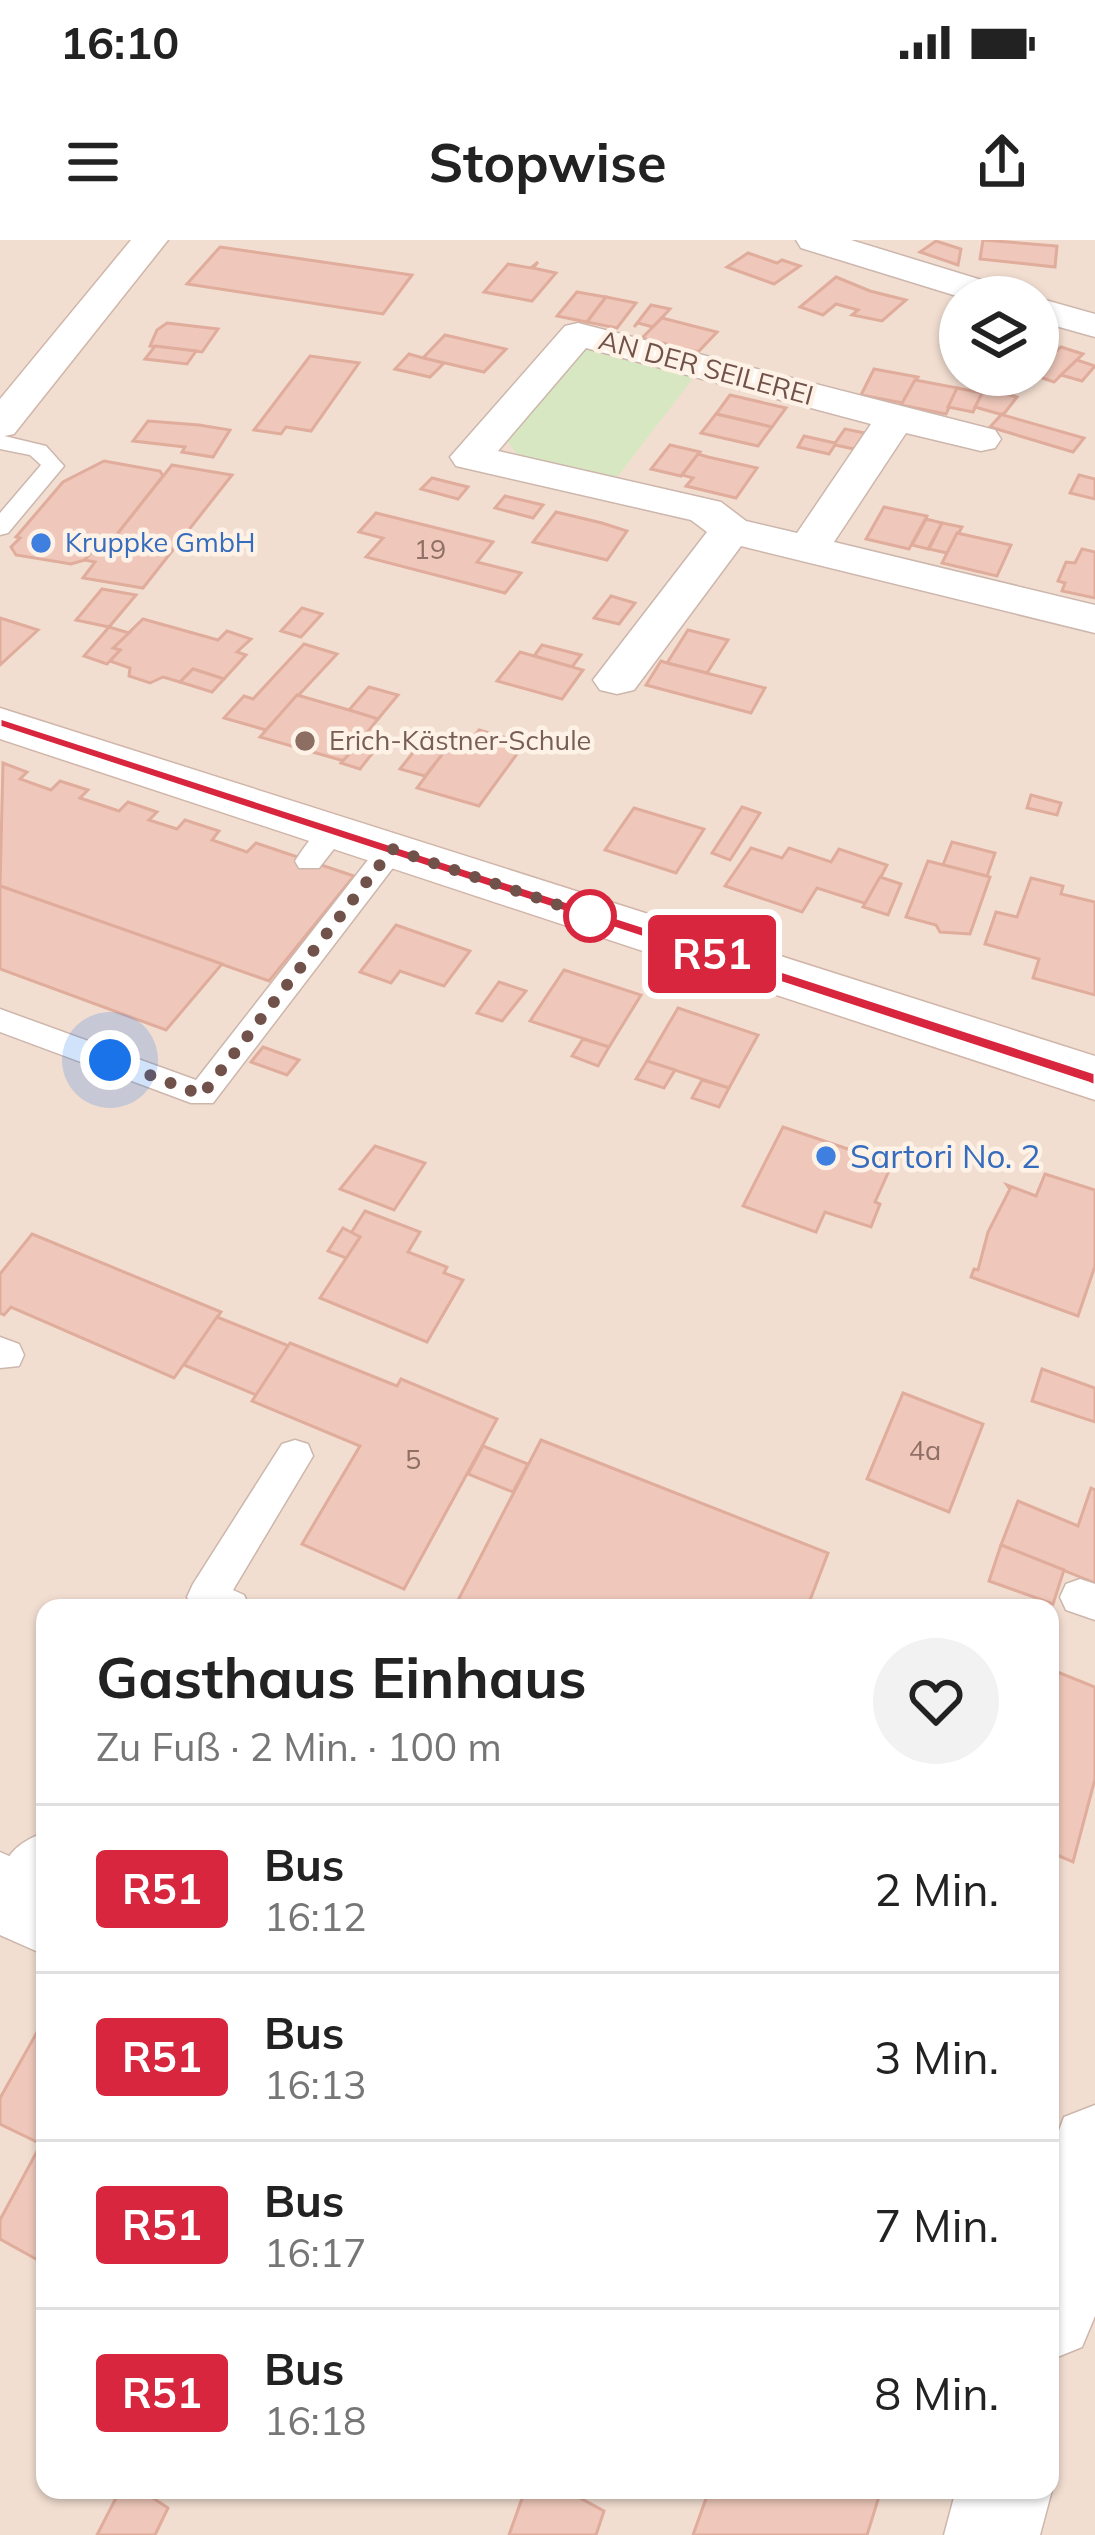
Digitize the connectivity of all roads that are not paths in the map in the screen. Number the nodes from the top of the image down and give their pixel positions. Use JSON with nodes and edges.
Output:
{"nodes":[{"id":1,"x":150,"y":240,"type":"edge"},
{"id":2,"x":814,"y":240,"type":"edge"},
{"id":3,"x":939,"y":279,"type":"edge"},
{"id":4,"x":1059,"y":315,"type":"edge"},
{"id":5,"x":1095,"y":326,"type":"edge"},
{"id":6,"x":895,"y":418,"type":"junction"},
{"id":7,"x":0,"y":425,"type":"edge"},
{"id":8,"x":981,"y":439,"type":"dead end"},
{"id":9,"x":0,"y":442,"type":"edge"},
{"id":10,"x":0,"y":528,"type":"edge"},
{"id":11,"x":731,"y":530,"type":"junction"},
{"id":12,"x":808,"y":549,"type":"junction"},
{"id":13,"x":1095,"y":619,"type":"edge"},
{"id":14,"x":617,"y":680,"type":"dead end"},
{"id":15,"x":0,"y":723,"type":"edge"},
{"id":16,"x":392,"y":849,"type":"junction"},
{"id":17,"x":0,"y":1020,"type":"edge"},
{"id":18,"x":1095,"y":1078,"type":"edge"},
{"id":19,"x":295,"y":1456,"type":"dead end"},
{"id":20,"x":211,"y":1599,"type":"edge"},
{"id":21,"x":1095,"y":2148,"type":"edge"},
{"id":22,"x":1068,"y":2300,"type":"edge"},
{"id":23,"x":1002,"y":2499,"type":"edge"},
{"id":24,"x":992,"y":2535,"type":"edge"}],
"edges":[{"from":1,"to":7,"type":"street"},
{"from":2,"to":3,"type":"street"},
{"from":4,"to":5,"type":"street"},
{"from":6,"to":8,"type":"street"},
{"from":6,"to":11,"type":"street","name":"AN DER SEILEREI"},
{"from":6,"to":12,"type":"street"},
{"from":9,"to":10,"type":"lane"},
{"from":11,"to":12,"type":"street","name":"AN DER SEILEREI"},
{"from":11,"to":14,"type":"street"},
{"from":12,"to":13,"type":"street","name":"AN DER SEILEREI"},
{"from":15,"to":16,"type":"street"},
{"from":16,"to":17,"type":"lane"},
{"from":16,"to":18,"type":"street"},
{"from":19,"to":20,"type":"lane"},
{"from":21,"to":22,"type":"street"},
{"from":23,"to":24,"type":"street"}]}
